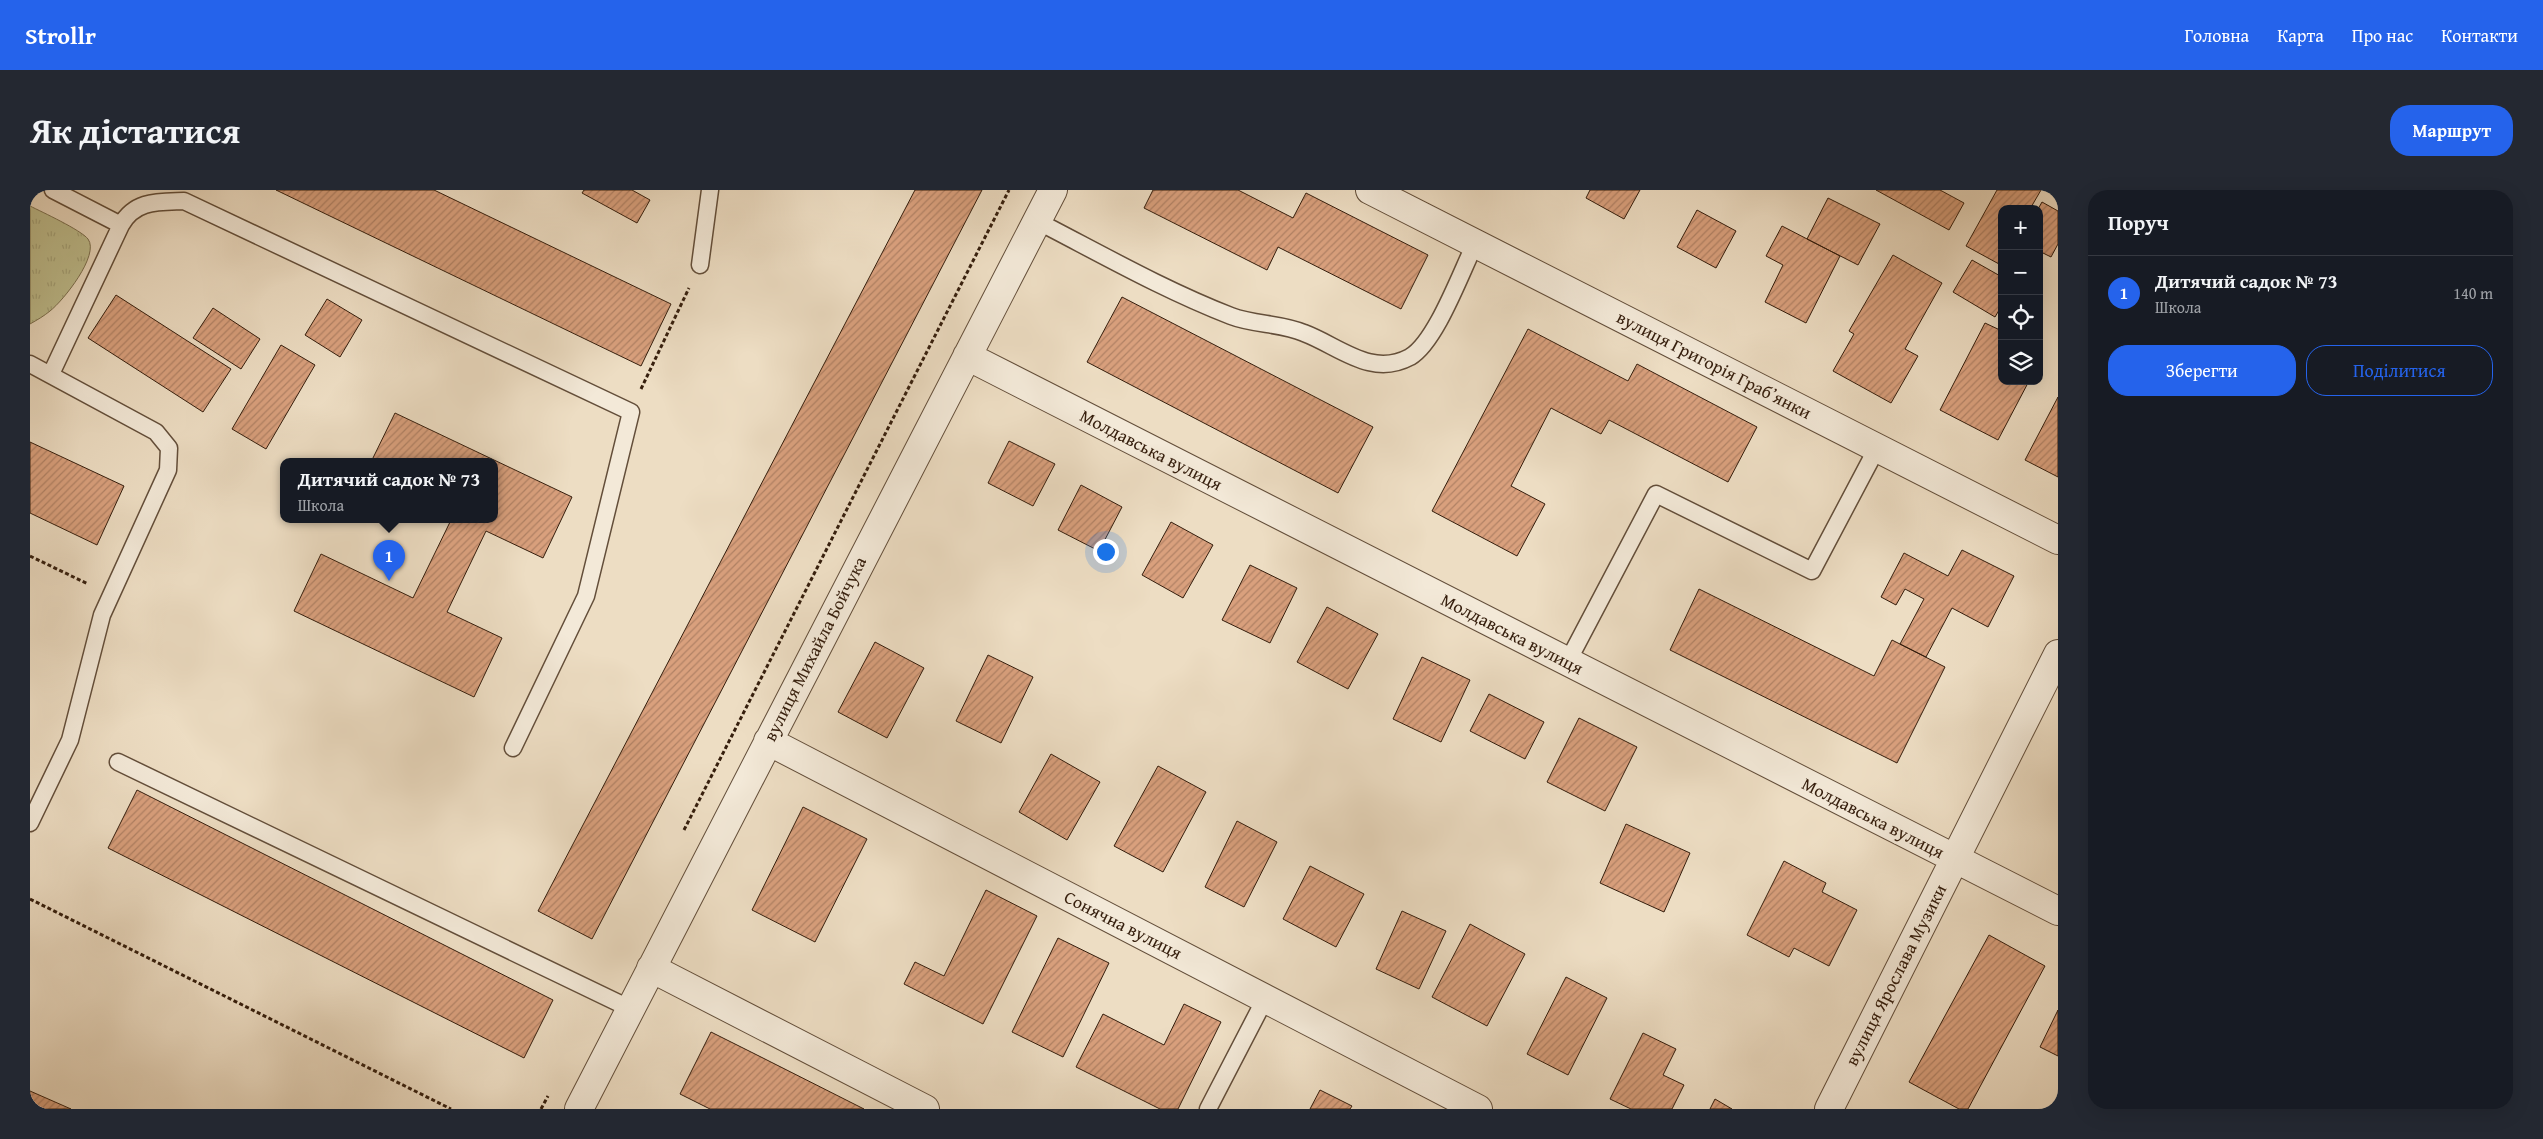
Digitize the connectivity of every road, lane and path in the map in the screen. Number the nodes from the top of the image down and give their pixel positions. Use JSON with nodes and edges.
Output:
{"nodes":[{"id":1,"x":53,"y":190,"type":"edge"},
{"id":2,"x":710,"y":190,"type":"edge"},
{"id":3,"x":1009,"y":190,"type":"edge"},
{"id":4,"x":1053,"y":190,"type":"edge"},
{"id":5,"x":1370,"y":190,"type":"edge"},
{"id":6,"x":1037,"y":221,"type":"junction"},
{"id":7,"x":121,"y":226,"type":"junction"},
{"id":8,"x":1475,"y":244,"type":"junction"},
{"id":9,"x":700,"y":265,"type":"joint"},
{"id":10,"x":967,"y":356,"type":"junction"},
{"id":11,"x":30,"y":364,"type":"edge"},
{"id":12,"x":51,"y":374,"type":"junction"},
{"id":13,"x":631,"y":412,"type":"junction"},
{"id":14,"x":1877,"y":448,"type":"junction"},
{"id":15,"x":2058,"y":540,"type":"edge"},
{"id":16,"x":30,"y":556,"type":"edge"},
{"id":17,"x":111,"y":595,"type":"junction"},
{"id":18,"x":2058,"y":654,"type":"edge"},
{"id":19,"x":1568,"y":662,"type":"junction"},
{"id":20,"x":768,"y":741,"type":"junction"},
{"id":21,"x":513,"y":748,"type":"dead end"},
{"id":22,"x":118,"y":762,"type":"dead end"},
{"id":23,"x":30,"y":823,"type":"edge"},
{"id":24,"x":681,"y":835,"type":"dead end"},
{"id":25,"x":1955,"y":860,"type":"junction"},
{"id":26,"x":30,"y":899,"type":"edge"},
{"id":27,"x":2058,"y":911,"type":"edge"},
{"id":28,"x":651,"y":968,"type":"junction"},
{"id":29,"x":1265,"y":999,"type":"junction"},
{"id":30,"x":631,"y":1009,"type":"junction"},
{"id":31,"x":549,"y":1093,"type":"dead end"},
{"id":32,"x":450,"y":1109,"type":"edge"},
{"id":33,"x":541,"y":1109,"type":"edge"},
{"id":34,"x":579,"y":1109,"type":"edge"},
{"id":35,"x":925,"y":1109,"type":"edge"},
{"id":36,"x":1208,"y":1109,"type":"edge"},
{"id":37,"x":1478,"y":1109,"type":"edge"},
{"id":38,"x":1829,"y":1109,"type":"edge"}],
"edges":[{"from":1,"to":7,"type":"lane"},
{"from":2,"to":9,"type":"lane"},
{"from":3,"to":24,"type":"path"},
{"from":4,"to":6,"type":"street","name":"вулиця Михайла Бойчука"},
{"from":5,"to":8,"type":"street","name":"вулиця Григорія Грабʼянки"},
{"from":6,"to":8,"type":"lane"},
{"from":6,"to":10,"type":"street","name":"вулиця Михайла Бойчука"},
{"from":7,"to":12,"type":"lane"},
{"from":7,"to":13,"type":"lane"},
{"from":8,"to":14,"type":"street","name":"вулиця Григорія Грабʼянки"},
{"from":9,"to":13,"type":"path"},
{"from":10,"to":19,"type":"street","name":"Молдавська вулиця"},
{"from":10,"to":20,"type":"street","name":"вулиця Михайла Бойчука"},
{"from":11,"to":12,"type":"lane"},
{"from":12,"to":17,"type":"lane"},
{"from":13,"to":21,"type":"lane"},
{"from":14,"to":15,"type":"street","name":"вулиця Григорія Грабʼянки"},
{"from":14,"to":19,"type":"lane"},
{"from":16,"to":17,"type":"path"},
{"from":17,"to":23,"type":"lane"},
{"from":18,"to":25,"type":"street","name":"вулиця Ярослава Музики"},
{"from":19,"to":25,"type":"street","name":"Молдавська вулиця"},
{"from":20,"to":28,"type":"street","name":"вулиця Михайла Бойчука"},
{"from":20,"to":29,"type":"street","name":"Сонячна вулиця"},
{"from":22,"to":30,"type":"lane"},
{"from":25,"to":27,"type":"street","name":"Молдавська вулиця"},
{"from":25,"to":38,"type":"street","name":"вулиця Ярослава Музики"},
{"from":26,"to":32,"type":"path"},
{"from":28,"to":30,"type":"street","name":"вулиця Михайла Бойчука"},
{"from":28,"to":35,"type":"street"},
{"from":29,"to":36,"type":"lane"},
{"from":29,"to":37,"type":"street","name":"Сонячна вулиця"},
{"from":30,"to":34,"type":"street","name":"вулиця Михайла Бойчука"},
{"from":31,"to":33,"type":"path"}]}
